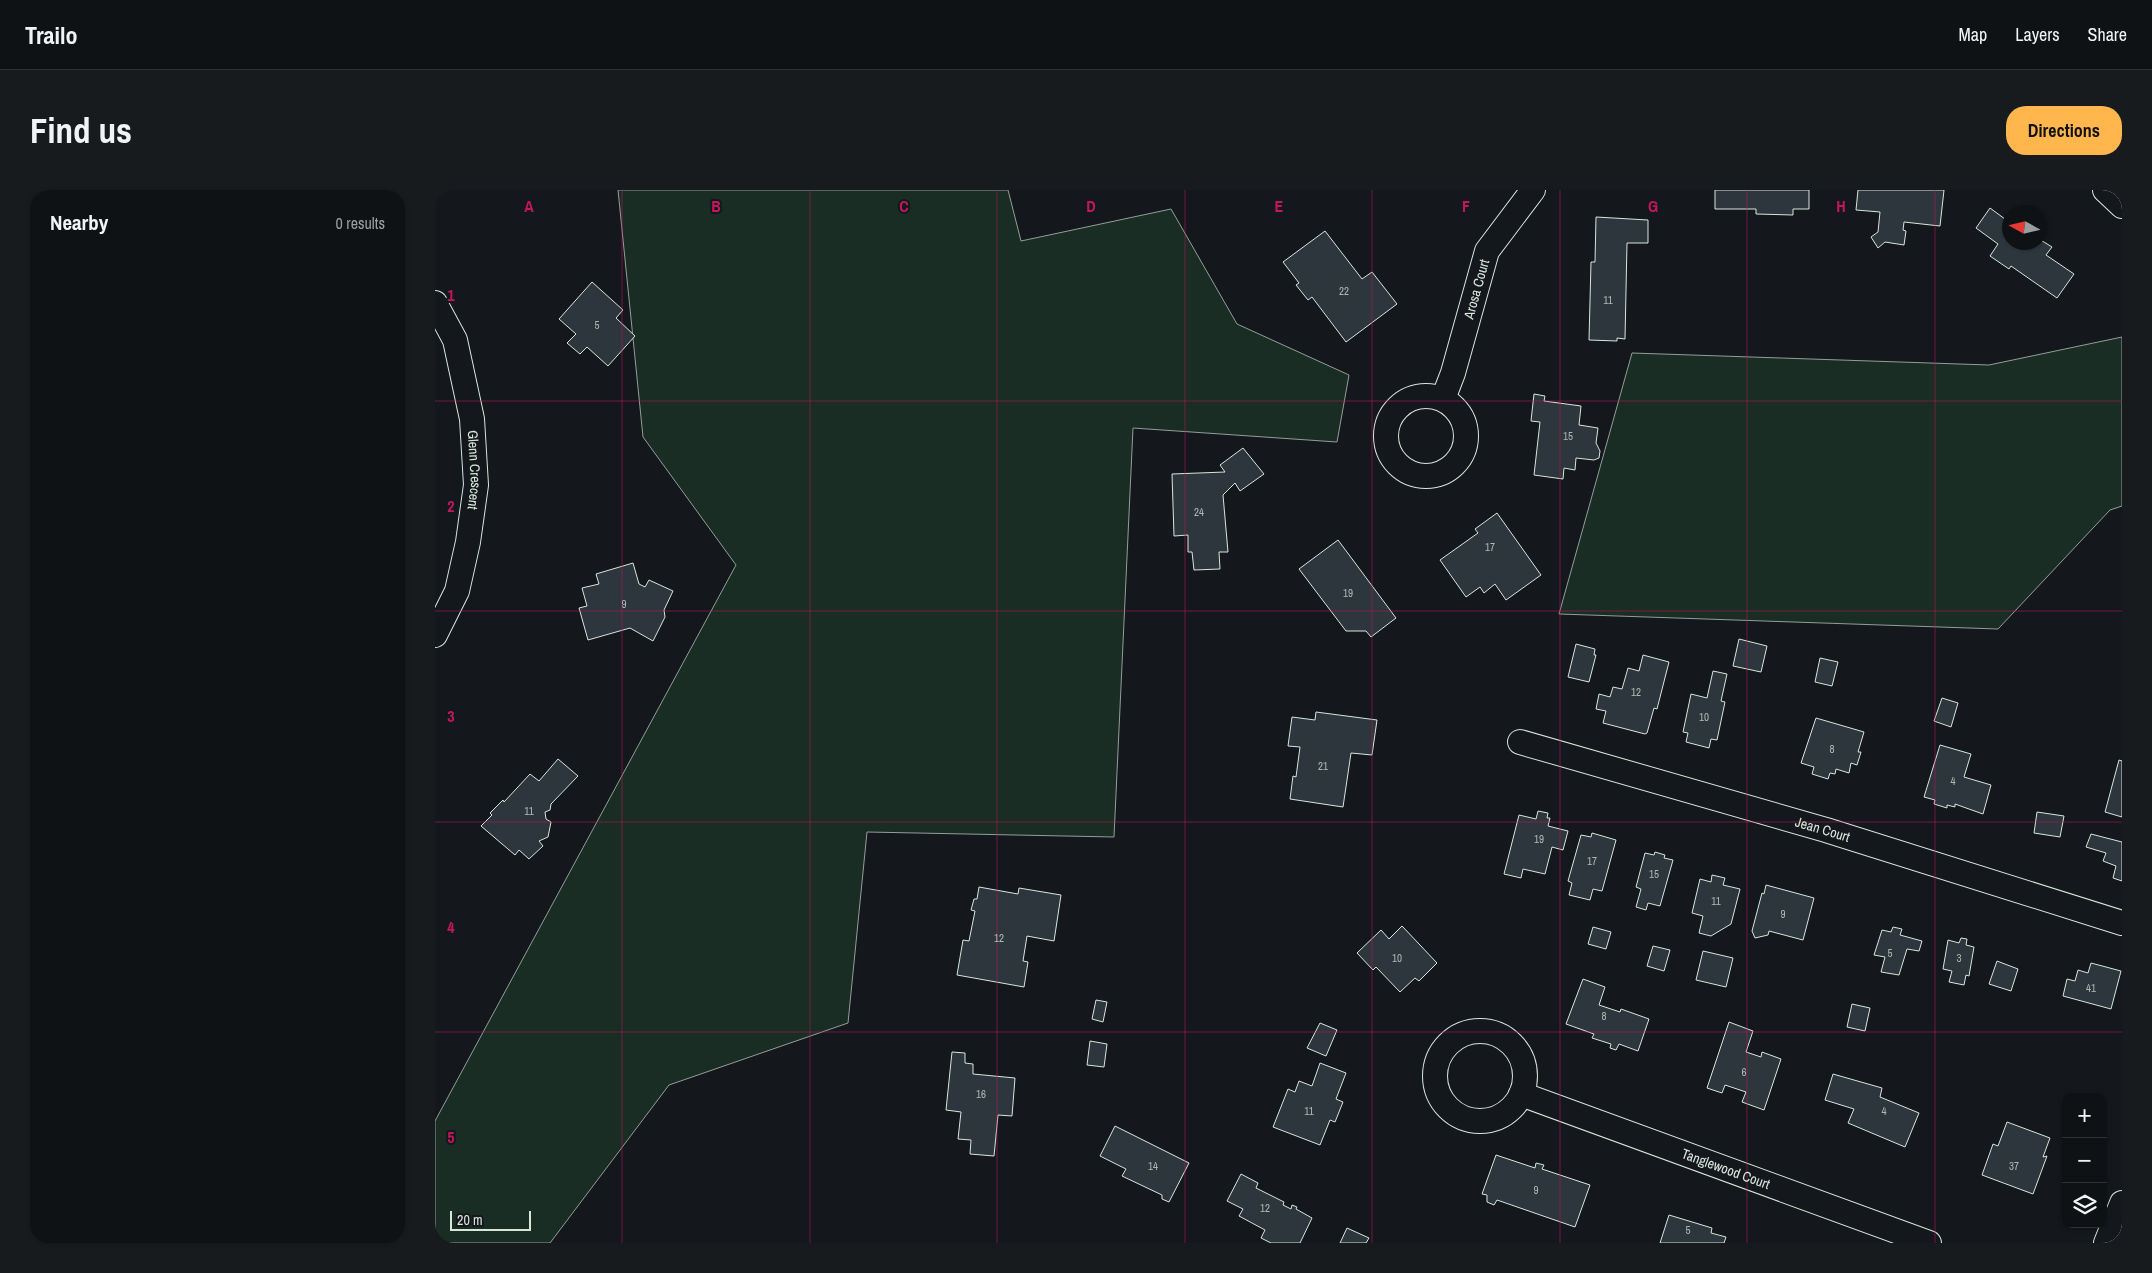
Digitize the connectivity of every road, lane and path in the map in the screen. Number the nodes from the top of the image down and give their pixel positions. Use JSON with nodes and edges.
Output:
{"nodes":[{"id":1,"x":1533,"y":190,"type":"edge"},
{"id":2,"x":2105,"y":190,"type":"edge"},
{"id":3,"x":2122,"y":206,"type":"edge"},
{"id":4,"x":435,"y":303,"type":"edge"},
{"id":5,"x":1443,"y":399,"type":"dead end"},
{"id":6,"x":435,"y":635,"type":"edge"},
{"id":7,"x":1520,"y":742,"type":"dead end"},
{"id":8,"x":2122,"y":923,"type":"edge"},
{"id":9,"x":1521,"y":1094,"type":"dead end"},
{"id":10,"x":2122,"y":1203,"type":"edge"},
{"id":11,"x":1929,"y":1243,"type":"edge"},
{"id":12,"x":2106,"y":1243,"type":"edge"}],
"edges":[{"from":1,"to":5,"type":"street","name":"Arosa Court"},
{"from":2,"to":3,"type":"street"},
{"from":4,"to":6,"type":"street","name":"Glenn Crescent"},
{"from":7,"to":8,"type":"street","name":"Jean Court"},
{"from":9,"to":11,"type":"street","name":"Tanglewood Court"},
{"from":10,"to":12,"type":"street"}]}
